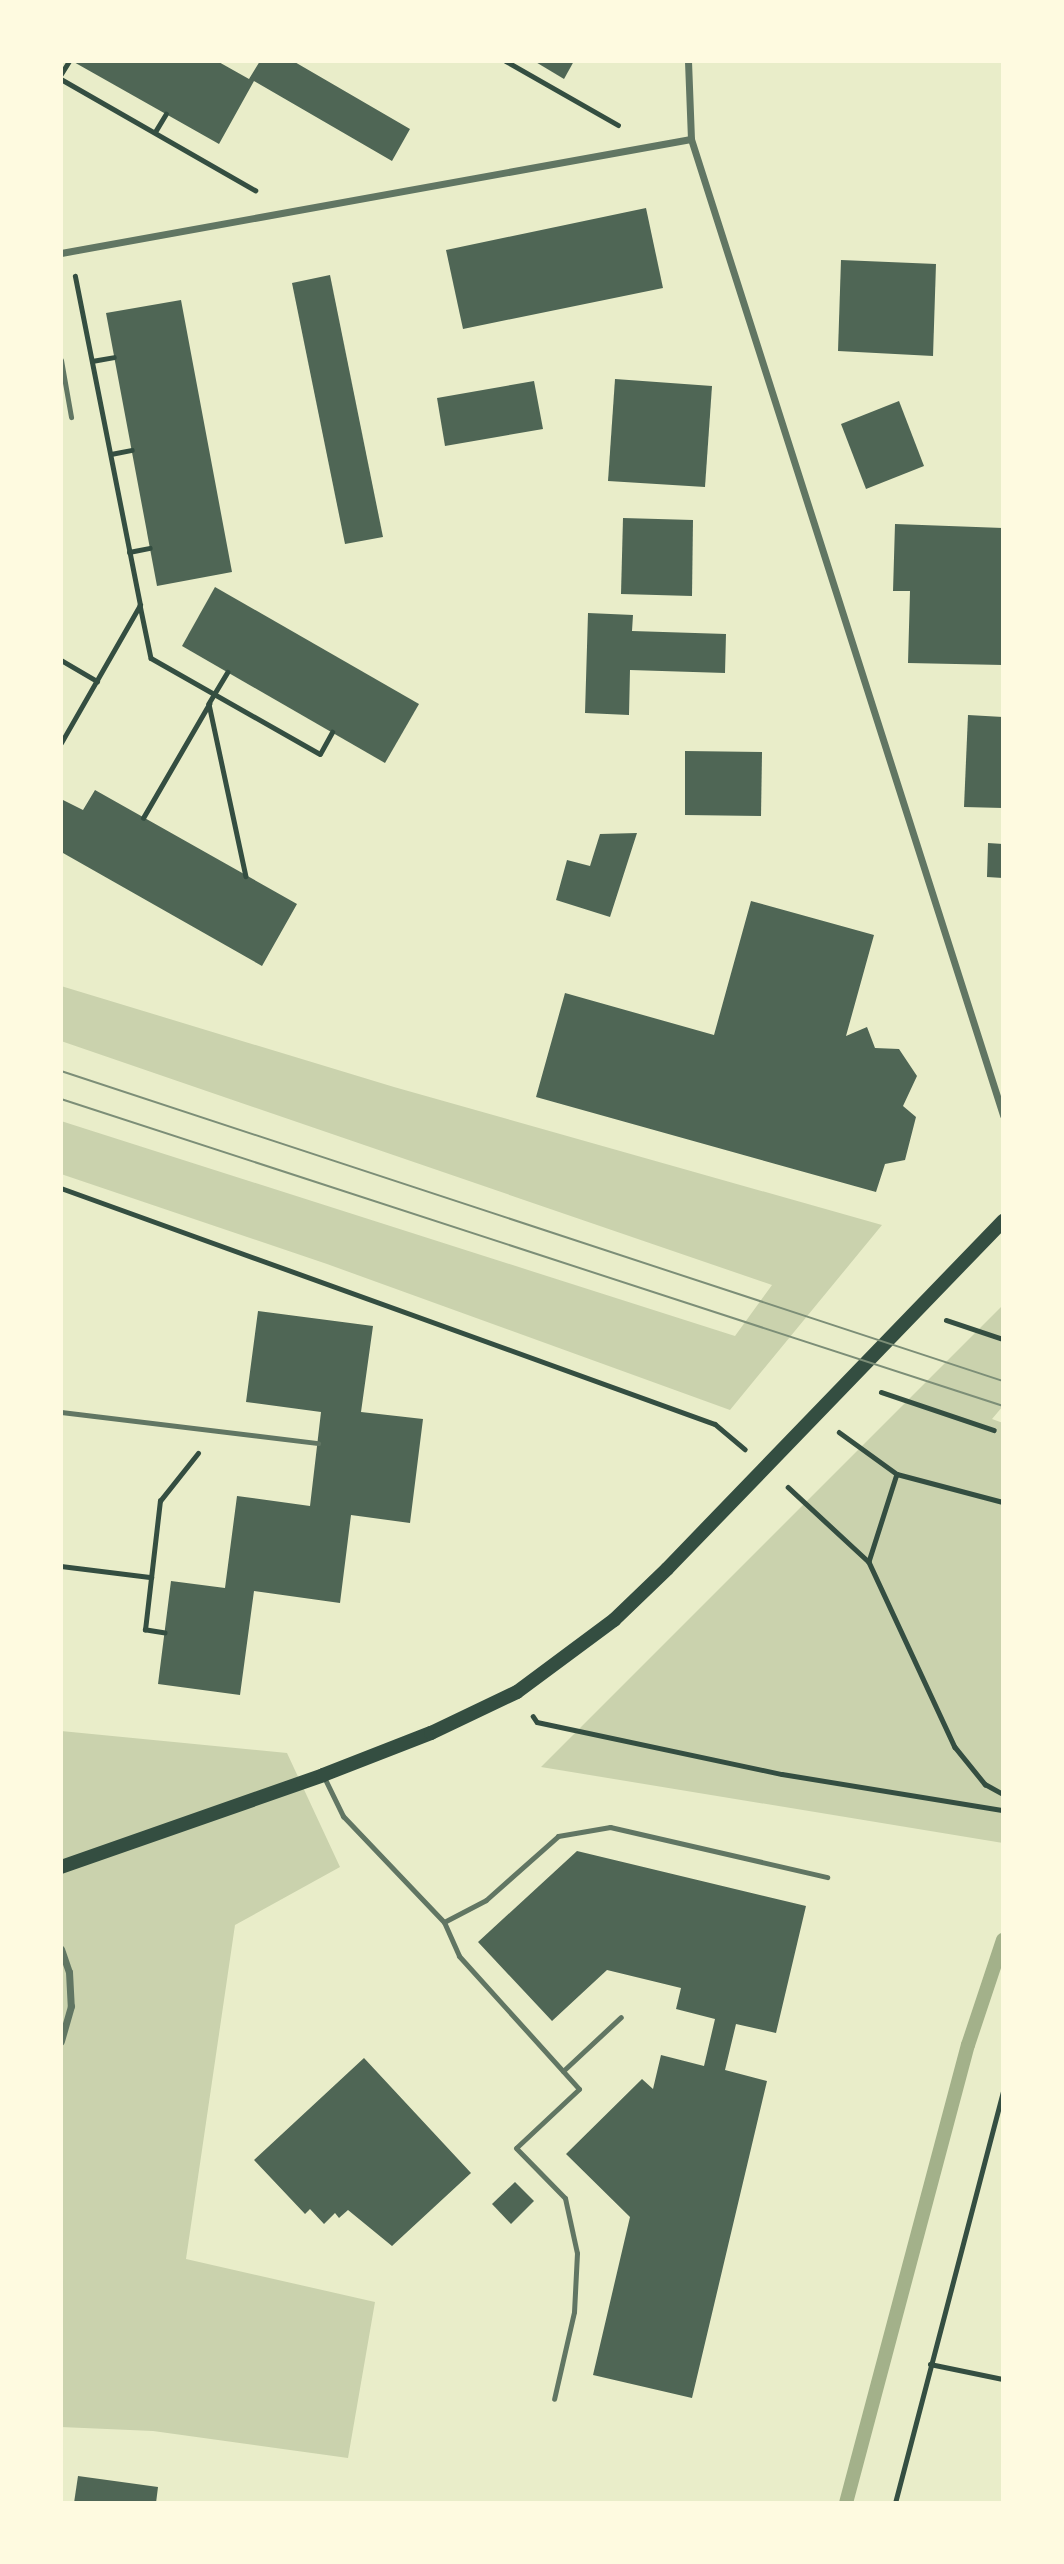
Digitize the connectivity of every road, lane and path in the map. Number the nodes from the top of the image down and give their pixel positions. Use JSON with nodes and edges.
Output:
{"nodes":[{"id":1,"x":69,"y":61,"type":"edge"},
{"id":2,"x":506,"y":61,"type":"edge"},
{"id":3,"x":688,"y":61,"type":"edge"},
{"id":4,"x":61,"y":76,"type":"edge"},
{"id":5,"x":166,"y":114,"type":"dead end"},
{"id":6,"x":155,"y":132,"type":"junction"},
{"id":7,"x":691,"y":139,"type":"junction"},
{"id":8,"x":650,"y":143,"type":"junction"},
{"id":9,"x":292,"y":212,"type":"junction"},
{"id":10,"x":70,"y":251,"type":"junction"},
{"id":11,"x":61,"y":253,"type":"edge"},
{"id":12,"x":114,"y":356,"type":"dead end"},
{"id":13,"x":61,"y":360,"type":"edge"},
{"id":14,"x":92,"y":361,"type":"junction"},
{"id":15,"x":71,"y":417,"type":"dead end"},
{"id":16,"x":132,"y":450,"type":"dead end"},
{"id":17,"x":111,"y":454,"type":"junction"},
{"id":18,"x":150,"y":548,"type":"dead end"},
{"id":19,"x":129,"y":552,"type":"junction"},
{"id":20,"x":140,"y":604,"type":"junction"},
{"id":21,"x":61,"y":660,"type":"edge"},
{"id":22,"x":228,"y":672,"type":"dead end"},
{"id":23,"x":97,"y":681,"type":"junction"},
{"id":24,"x":214,"y":695,"type":"junction"},
{"id":25,"x":209,"y":704,"type":"junction"},
{"id":26,"x":332,"y":732,"type":"dead end"},
{"id":27,"x":61,"y":743,"type":"edge"},
{"id":28,"x":144,"y":818,"type":"dead end"},
{"id":29,"x":246,"y":876,"type":"dead end"},
{"id":30,"x":1003,"y":1115,"type":"edge"},
{"id":31,"x":61,"y":1188,"type":"edge"},
{"id":32,"x":1003,"y":1221,"type":"edge"},
{"id":33,"x":983,"y":1331,"type":"dead end"},
{"id":34,"x":1003,"y":1339,"type":"edge"},
{"id":35,"x":847,"y":1380,"type":"junction"},
{"id":36,"x":61,"y":1412,"type":"edge"},
{"id":37,"x":814,"y":1413,"type":"junction"},
{"id":38,"x":216,"y":1430,"type":"junction"},
{"id":39,"x":994,"y":1430,"type":"dead end"},
{"id":40,"x":317,"y":1443,"type":"dead end"},
{"id":41,"x":763,"y":1465,"type":"junction"},
{"id":42,"x":897,"y":1474,"type":"junction"},
{"id":43,"x":1003,"y":1502,"type":"edge"},
{"id":44,"x":869,"y":1562,"type":"junction"},
{"id":45,"x":61,"y":1566,"type":"edge"},
{"id":46,"x":151,"y":1577,"type":"junction"},
{"id":47,"x":164,"y":1633,"type":"dead end"},
{"id":48,"x":517,"y":1692,"type":"junction"},
{"id":49,"x":323,"y":1775,"type":"junction"},
{"id":50,"x":1003,"y":1794,"type":"edge"},
{"id":51,"x":1003,"y":1810,"type":"edge"},
{"id":52,"x":61,"y":1867,"type":"edge"},
{"id":53,"x":828,"y":1877,"type":"dead end"},
{"id":54,"x":444,"y":1922,"type":"junction"},
{"id":55,"x":61,"y":1950,"type":"edge"},
{"id":56,"x":621,"y":2017,"type":"dead end"},
{"id":57,"x":61,"y":2042,"type":"edge"},
{"id":58,"x":563,"y":2071,"type":"junction"},
{"id":59,"x":1003,"y":2090,"type":"edge"},
{"id":60,"x":930,"y":2364,"type":"junction"},
{"id":61,"x":1003,"y":2379,"type":"edge"},
{"id":62,"x":554,"y":2399,"type":"dead end"},
{"id":63,"x":895,"y":2503,"type":"edge"}],
"edges":[{"from":1,"to":4,"type":"path"},
{"from":2,"to":8,"type":"path"},
{"from":3,"to":7,"type":"street"},
{"from":4,"to":6,"type":"path"},
{"from":5,"to":6,"type":"path"},
{"from":6,"to":9,"type":"path"},
{"from":7,"to":8,"type":"street"},
{"from":7,"to":30,"type":"street"},
{"from":8,"to":9,"type":"street"},
{"from":9,"to":10,"type":"street"},
{"from":10,"to":11,"type":"street"},
{"from":10,"to":14,"type":"path"},
{"from":12,"to":14,"type":"path"},
{"from":13,"to":15,"type":"lane"},
{"from":14,"to":17,"type":"path"},
{"from":16,"to":17,"type":"path"},
{"from":17,"to":19,"type":"path"},
{"from":18,"to":19,"type":"path"},
{"from":19,"to":20,"type":"path"},
{"from":20,"to":23,"type":"path"},
{"from":20,"to":24,"type":"path"},
{"from":21,"to":23,"type":"path"},
{"from":22,"to":24,"type":"path"},
{"from":23,"to":27,"type":"path"},
{"from":24,"to":25,"type":"path"},
{"from":24,"to":26,"type":"path"},
{"from":25,"to":28,"type":"path"},
{"from":25,"to":29,"type":"path"},
{"from":31,"to":41,"type":"path"},
{"from":32,"to":35,"type":"main road"},
{"from":33,"to":34,"type":"path"},
{"from":35,"to":37,"type":"main road"},
{"from":35,"to":39,"type":"path"},
{"from":36,"to":38,"type":"lane"},
{"from":37,"to":41,"type":"main road"},
{"from":37,"to":42,"type":"path"},
{"from":38,"to":40,"type":"lane"},
{"from":38,"to":46,"type":"path"},
{"from":41,"to":44,"type":"path"},
{"from":41,"to":48,"type":"main road"},
{"from":42,"to":43,"type":"path"},
{"from":42,"to":44,"type":"path"},
{"from":44,"to":50,"type":"path"},
{"from":45,"to":46,"type":"path"},
{"from":46,"to":47,"type":"path"},
{"from":48,"to":49,"type":"main road"},
{"from":48,"to":51,"type":"path"},
{"from":49,"to":52,"type":"main road"},
{"from":49,"to":54,"type":"lane"},
{"from":53,"to":54,"type":"lane"},
{"from":54,"to":58,"type":"lane"},
{"from":55,"to":57,"type":"street"},
{"from":56,"to":58,"type":"lane"},
{"from":58,"to":62,"type":"lane"},
{"from":59,"to":60,"type":"path"},
{"from":60,"to":61,"type":"path"},
{"from":60,"to":63,"type":"path"}]}
